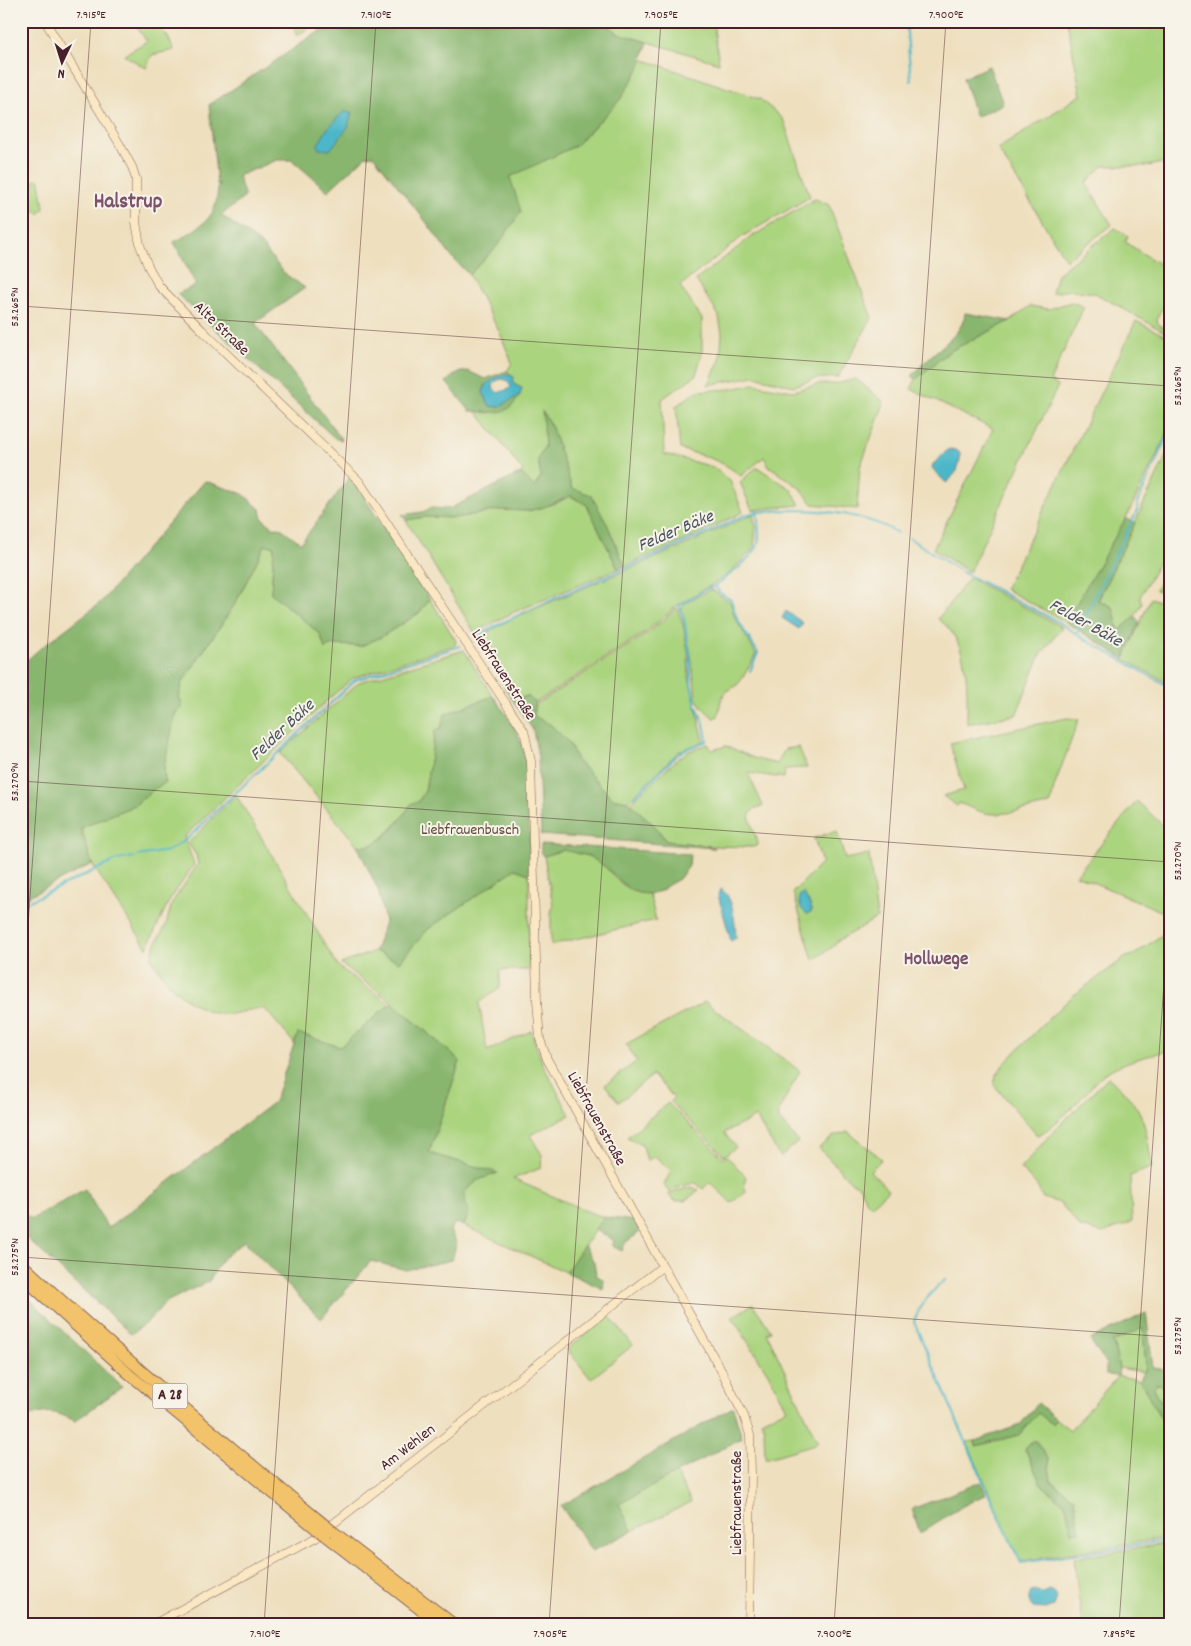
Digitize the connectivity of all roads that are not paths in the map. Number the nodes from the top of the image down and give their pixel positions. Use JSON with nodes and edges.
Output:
{"nodes":[{"id":1,"x":45,"y":21,"type":"edge"},
{"id":2,"x":450,"y":618,"type":"joint"},
{"id":3,"x":21,"y":1263,"type":"edge"},
{"id":4,"x":663,"y":1266,"type":"junction"},
{"id":5,"x":21,"y":1276,"type":"edge"},
{"id":6,"x":320,"y":1527,"type":"junction"},
{"id":7,"x":330,"y":1534,"type":"junction"},
{"id":8,"x":152,"y":1625,"type":"edge"},
{"id":9,"x":440,"y":1625,"type":"edge"},
{"id":10,"x":455,"y":1625,"type":"edge"},
{"id":11,"x":748,"y":1625,"type":"edge"}],
"edges":[{"from":1,"to":2,"type":"street","name":"Alte Straße"},
{"from":2,"to":4,"type":"street","name":"Liebfrauenstraße"},
{"from":3,"to":6,"type":"highway","number":"A 28"},
{"from":4,"to":8,"type":"street","name":"Am Wehlen"},
{"from":4,"to":11,"type":"street","name":"Liebfrauenstraße"},
{"from":5,"to":6,"type":"highway","number":"A 28"},
{"from":6,"to":7,"type":"highway","number":"A 28","bridge":true},
{"from":7,"to":9,"type":"highway","number":"A 28"},
{"from":7,"to":10,"type":"highway","number":"A 28"}]}
